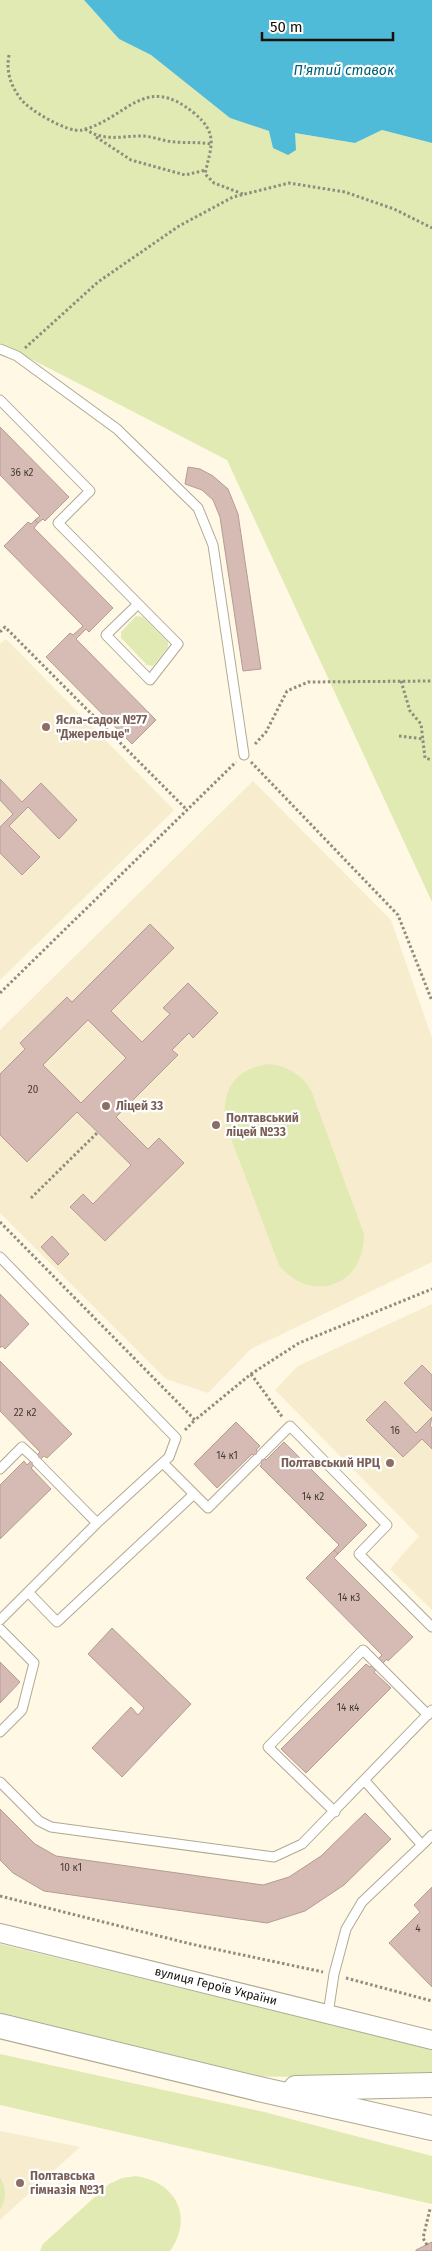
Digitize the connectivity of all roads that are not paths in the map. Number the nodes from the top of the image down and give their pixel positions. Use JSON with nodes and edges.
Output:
{"nodes":[{"id":1,"x":0,"y":350,"type":"edge"},
{"id":2,"x":0,"y":400,"type":"edge"},
{"id":3,"x":138,"y":604,"type":"junction"},
{"id":4,"x":244,"y":755,"type":"road end"},
{"id":5,"x":0,"y":1257,"type":"edge"},
{"id":6,"x":163,"y":1463,"type":"junction"},
{"id":7,"x":0,"y":1469,"type":"edge"},
{"id":8,"x":194,"y":1494,"type":"junction"},
{"id":9,"x":97,"y":1523,"type":"junction"},
{"id":10,"x":28,"y":1592,"type":"junction"},
{"id":11,"x":0,"y":1620,"type":"edge"},
{"id":12,"x":432,"y":1627,"type":"edge"},
{"id":13,"x":0,"y":1629,"type":"edge"},
{"id":14,"x":430,"y":1712,"type":"edge"},
{"id":15,"x":0,"y":1732,"type":"edge"},
{"id":16,"x":365,"y":1780,"type":"junction"},
{"id":17,"x":0,"y":1782,"type":"edge"},
{"id":18,"x":335,"y":1812,"type":"junction"},
{"id":19,"x":432,"y":1834,"type":"edge"},
{"id":20,"x":422,"y":1844,"type":"junction"},
{"id":21,"x":0,"y":1933,"type":"edge"},
{"id":22,"x":328,"y":2014,"type":"junction"},
{"id":23,"x":0,"y":2026,"type":"edge"},
{"id":24,"x":432,"y":2040,"type":"edge"},
{"id":25,"x":431,"y":2084,"type":"edge"},
{"id":26,"x":259,"y":2089,"type":"junction"},
{"id":27,"x":422,"y":2125,"type":"edge"}],
"edges":[{"from":1,"to":4,"type":"lane"},
{"from":2,"to":3,"type":"lane"},
{"from":3,"to":3,"type":"lane"},
{"from":5,"to":6,"type":"lane"},
{"from":6,"to":8,"type":"lane"},
{"from":6,"to":9,"type":"lane"},
{"from":7,"to":9,"type":"lane"},
{"from":8,"to":10,"type":"lane"},
{"from":8,"to":12,"type":"lane"},
{"from":9,"to":10,"type":"lane"},
{"from":10,"to":11,"type":"lane"},
{"from":13,"to":15,"type":"lane"},
{"from":14,"to":16,"type":"lane"},
{"from":14,"to":18,"type":"lane"},
{"from":16,"to":18,"type":"lane"},
{"from":16,"to":20,"type":"lane"},
{"from":17,"to":18,"type":"lane"},
{"from":19,"to":20,"type":"lane"},
{"from":20,"to":22,"type":"lane"},
{"from":21,"to":22,"type":"street","name":"вулиця Героїв України"},
{"from":22,"to":24,"type":"street","name":"вулиця Героїв України"},
{"from":23,"to":26,"type":"main road"},
{"from":25,"to":26,"type":"main road"},
{"from":25,"to":27,"type":"main road"},
{"from":26,"to":27,"type":"main road"}]}
